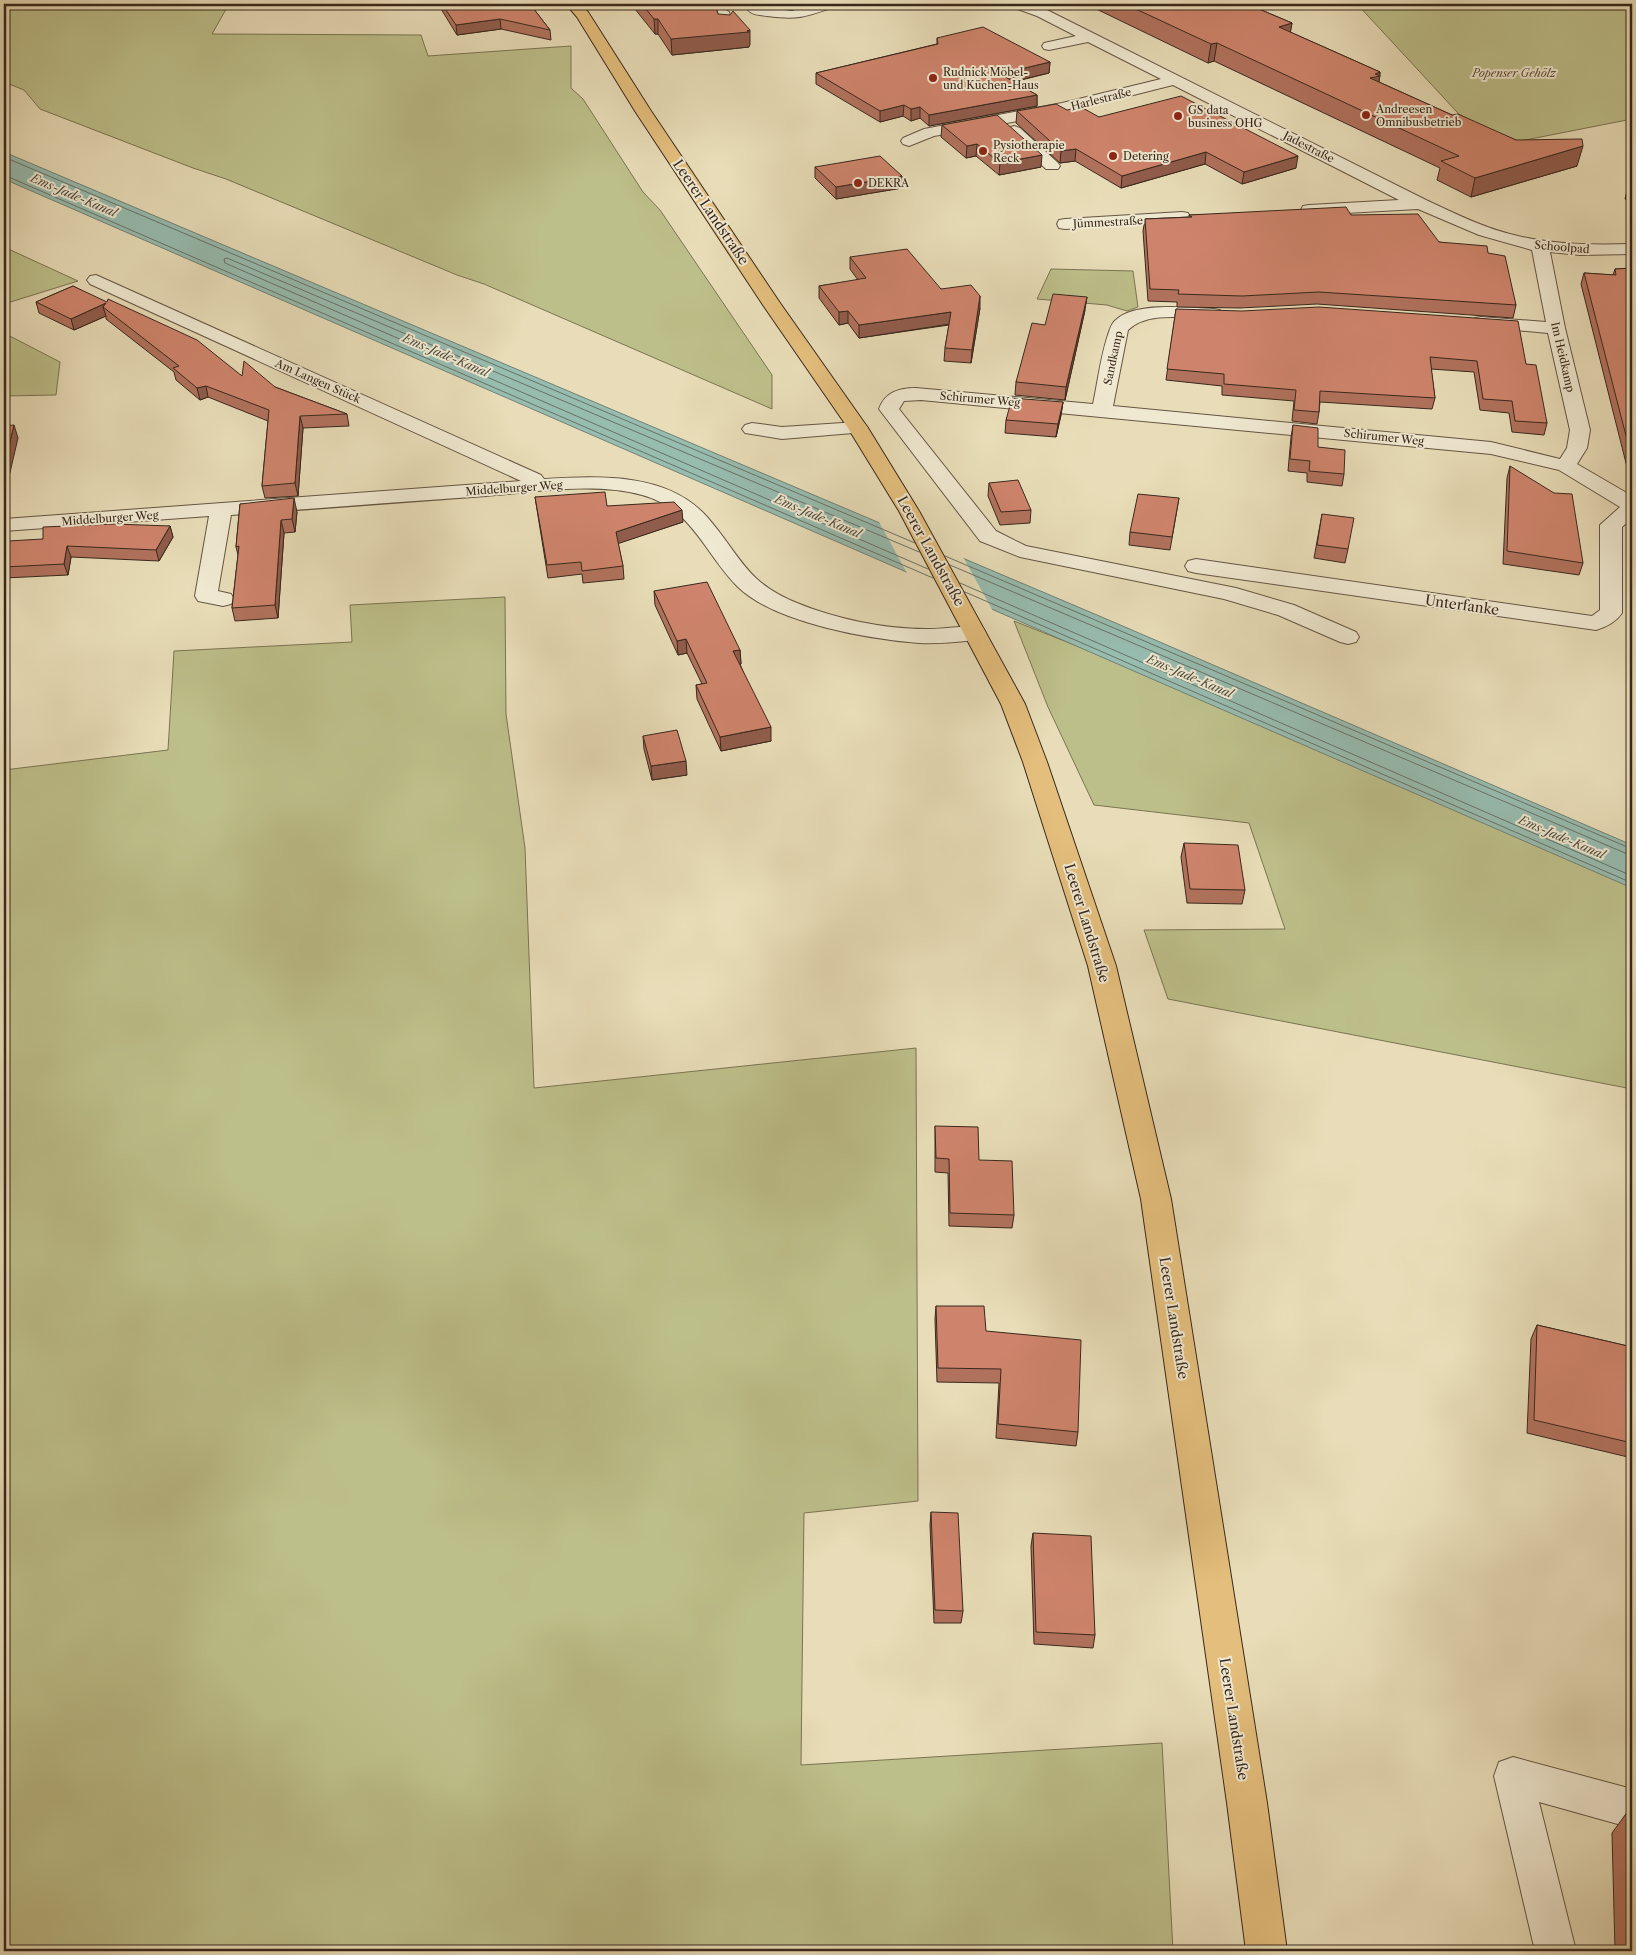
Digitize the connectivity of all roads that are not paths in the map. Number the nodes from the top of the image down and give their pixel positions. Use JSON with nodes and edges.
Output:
{"nodes":[{"id":1,"x":708,"y":4,"type":"edge"},
{"id":2,"x":829,"y":4,"type":"edge"},
{"id":3,"x":1017,"y":4,"type":"edge"},
{"id":4,"x":578,"y":7,"type":"edge"},
{"id":5,"x":756,"y":10,"type":"dead end"},
{"id":6,"x":725,"y":25,"type":"edge"},
{"id":7,"x":1090,"y":36,"type":"junction"},
{"id":8,"x":1049,"y":46,"type":"dead end"},
{"id":9,"x":1176,"y":80,"type":"junction"},
{"id":10,"x":1122,"y":82,"type":"dead end"},
{"id":11,"x":1136,"y":90,"type":"junction"},
{"id":12,"x":1001,"y":120,"type":"junction"},
{"id":13,"x":909,"y":141,"type":"dead end"},
{"id":14,"x":1052,"y":166,"type":"dead end"},
{"id":15,"x":1420,"y":204,"type":"junction"},
{"id":16,"x":1292,"y":211,"type":"edge"},
{"id":17,"x":1193,"y":217,"type":"edge"},
{"id":18,"x":1065,"y":224,"type":"dead end"},
{"id":19,"x":1494,"y":235,"type":"joint"},
{"id":20,"x":1540,"y":246,"type":"junction"},
{"id":21,"x":1632,"y":249,"type":"edge"},
{"id":22,"x":96,"y":280,"type":"dead end"},
{"id":23,"x":1230,"y":314,"type":"edge"},
{"id":24,"x":1460,"y":320,"type":"edge"},
{"id":25,"x":1556,"y":328,"type":"junction"},
{"id":26,"x":1102,"y":410,"type":"junction"},
{"id":27,"x":858,"y":428,"type":"junction"},
{"id":28,"x":752,"y":429,"type":"dead end"},
{"id":29,"x":1566,"y":466,"type":"junction"},
{"id":30,"x":536,"y":486,"type":"junction"},
{"id":31,"x":1632,"y":506,"type":"edge"},
{"id":32,"x":221,"y":510,"type":"junction"},
{"id":33,"x":4,"y":526,"type":"edge"},
{"id":34,"x":1196,"y":566,"type":"dead end"},
{"id":35,"x":223,"y":599,"type":"dead end"},
{"id":36,"x":974,"y":629,"type":"junction"},
{"id":37,"x":1348,"y":637,"type":"dead end"},
{"id":38,"x":1632,"y":1808,"type":"edge"},
{"id":39,"x":1267,"y":1951,"type":"edge"},
{"id":40,"x":1556,"y":1951,"type":"edge"}],
"edges":[{"from":1,"to":6,"type":"street"},
{"from":2,"to":5,"type":"street"},
{"from":3,"to":7,"type":"street","name":"Jadestraße"},
{"from":4,"to":27,"type":"main road","name":"Leerer Landstraße"},
{"from":7,"to":8,"type":"street"},
{"from":7,"to":9,"type":"street","name":"Jadestraße"},
{"from":9,"to":11,"type":"street","name":"Harlestraße"},
{"from":9,"to":15,"type":"street","name":"Jadestraße"},
{"from":10,"to":11,"type":"street"},
{"from":11,"to":12,"type":"street","name":"Harlestraße"},
{"from":12,"to":13,"type":"street","name":"Harlestraße"},
{"from":12,"to":14,"type":"street"},
{"from":15,"to":16,"type":"street"},
{"from":15,"to":19,"type":"street","name":"Jadestraße"},
{"from":17,"to":18,"type":"street","name":"Jümmestraße"},
{"from":19,"to":20,"type":"street","name":"Schoolpad"},
{"from":20,"to":21,"type":"street","name":"Schoolpad"},
{"from":20,"to":25,"type":"street","name":"Im Heidkamp"},
{"from":22,"to":30,"type":"street","name":"Am Langen Stück"},
{"from":23,"to":26,"type":"street","name":"Sandkamp"},
{"from":24,"to":25,"type":"street"},
{"from":25,"to":29,"type":"street","name":"Im Heidkamp"},
{"from":26,"to":29,"type":"street","name":"Schirumer Weg"},
{"from":26,"to":37,"type":"street","name":"Schirumer Weg"},
{"from":27,"to":28,"type":"street"},
{"from":27,"to":36,"type":"main road","name":"Leerer Landstraße"},
{"from":29,"to":31,"type":"street","name":"Schirumer Weg"},
{"from":30,"to":32,"type":"street","name":"Middelburger Weg"},
{"from":30,"to":36,"type":"street","name":"Middelburger Weg"},
{"from":31,"to":34,"type":"street","name":"Unterfanke"},
{"from":32,"to":33,"type":"street","name":"Middelburger Weg"},
{"from":32,"to":35,"type":"street"},
{"from":36,"to":39,"type":"main road","name":"Leerer Landstraße"},
{"from":38,"to":40,"type":"street"}]}
